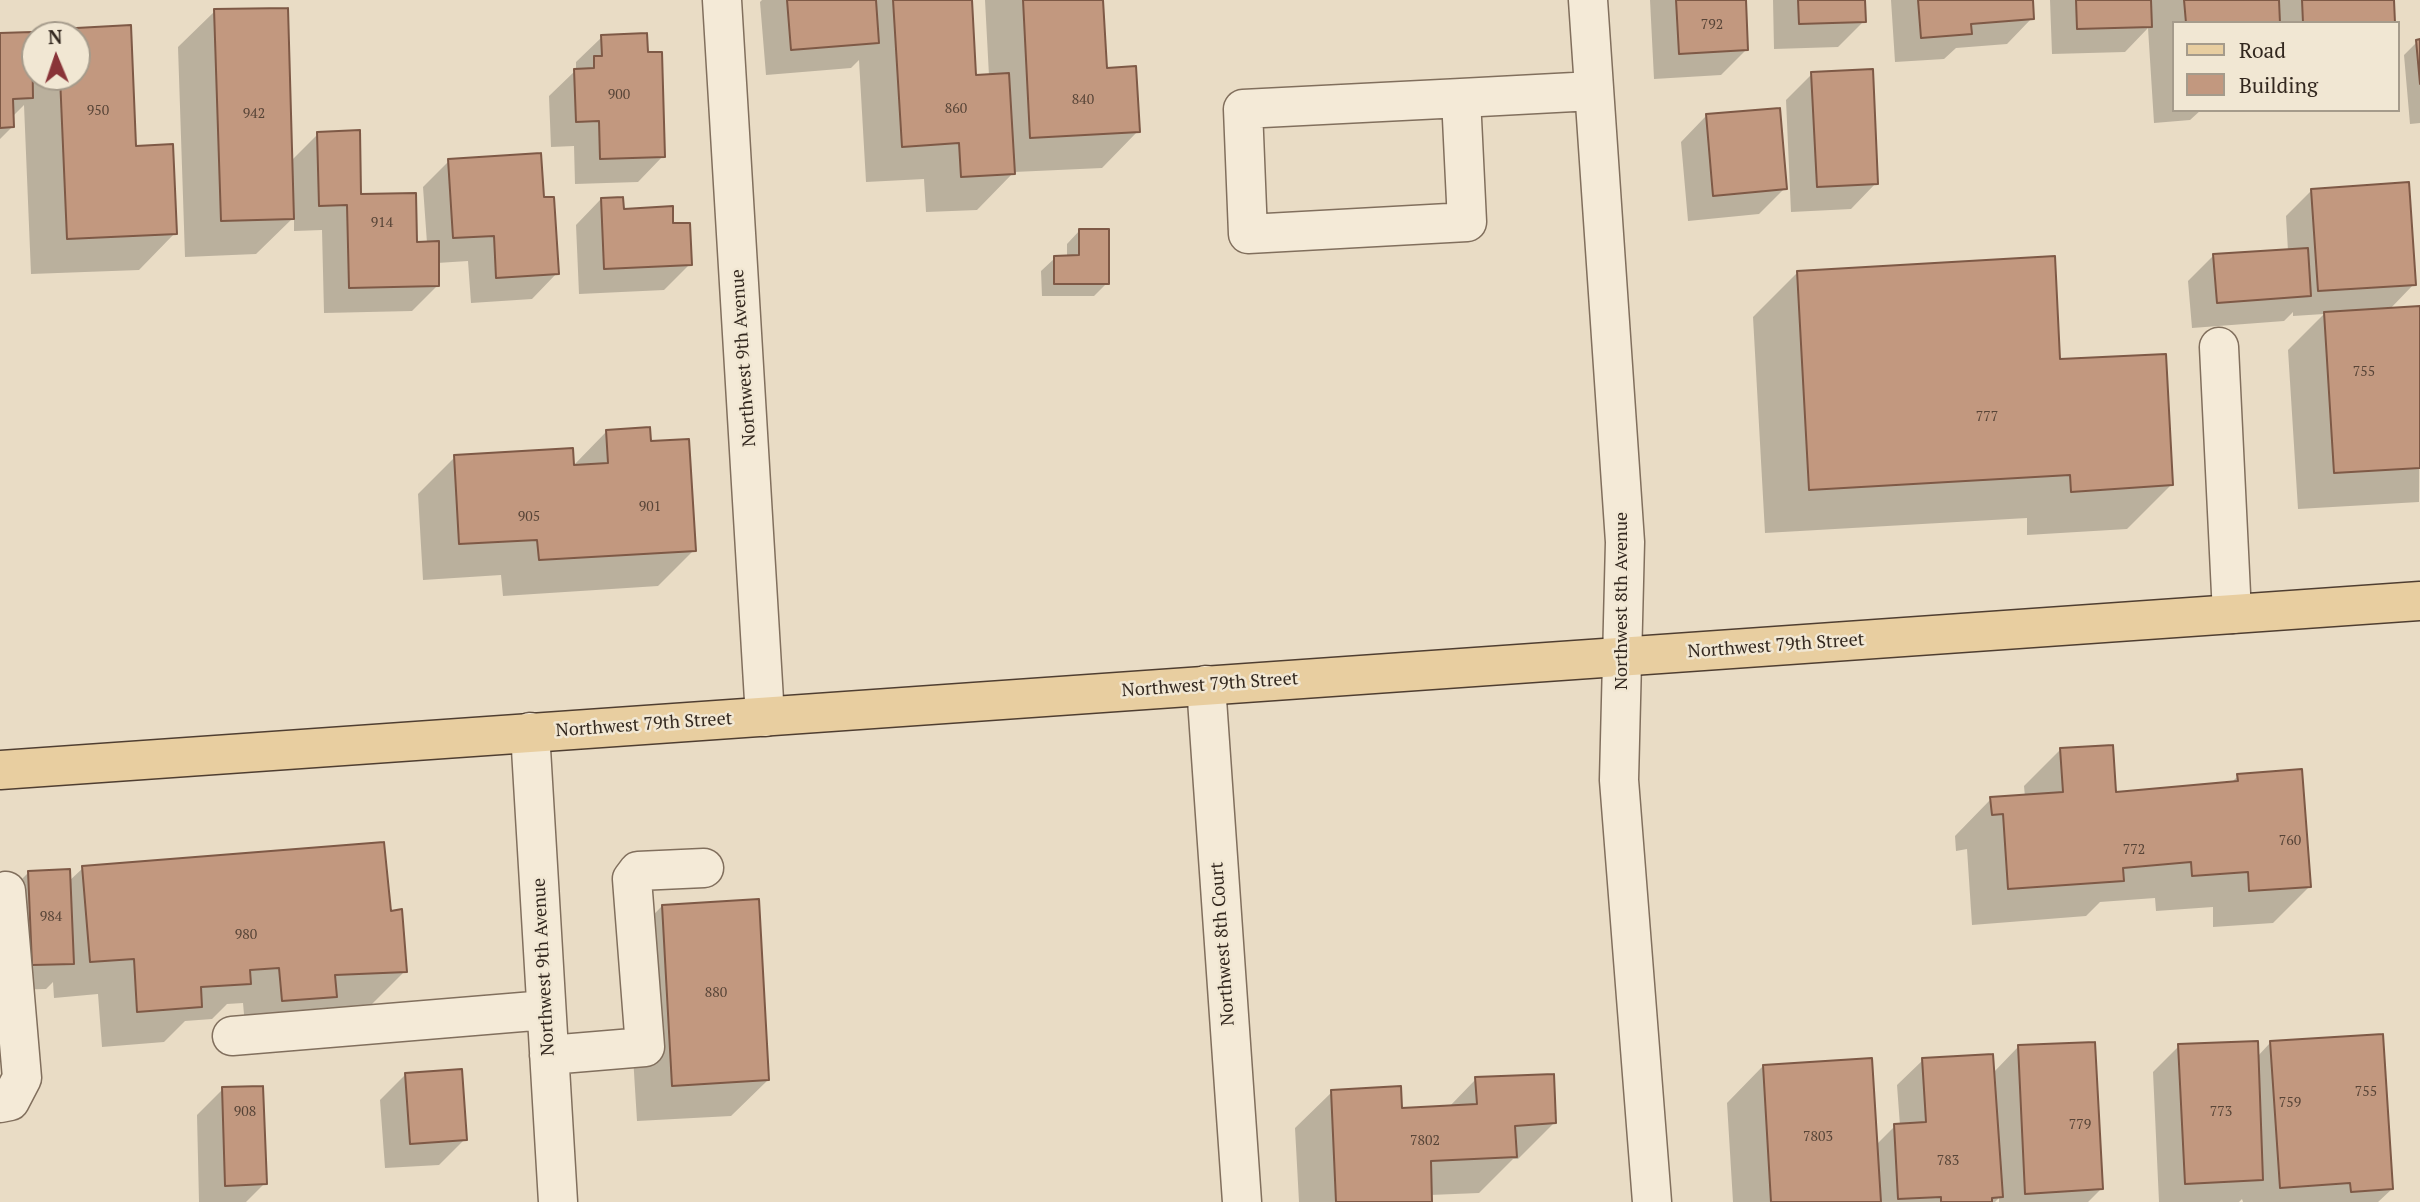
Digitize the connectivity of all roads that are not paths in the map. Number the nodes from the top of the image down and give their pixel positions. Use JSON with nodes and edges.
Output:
{"nodes":[{"id":1,"x":722,"y":0,"type":"edge"},
{"id":2,"x":1588,"y":0,"type":"edge"},
{"id":3,"x":1593,"y":91,"type":"junction"},
{"id":4,"x":1461,"y":97,"type":"junction"},
{"id":5,"x":2219,"y":347,"type":"dead end"},
{"id":6,"x":2420,"y":601,"type":"edge"},
{"id":7,"x":2232,"y":614,"type":"junction"},
{"id":8,"x":1622,"y":657,"type":"junction"},
{"id":9,"x":1206,"y":685,"type":"junction"},
{"id":10,"x":765,"y":717,"type":"junction"},
{"id":11,"x":530,"y":732,"type":"junction"},
{"id":12,"x":0,"y":770,"type":"edge"},
{"id":13,"x":704,"y":868,"type":"dead end"},
{"id":14,"x":6,"y":891,"type":"dead end"},
{"id":15,"x":546,"y":1010,"type":"junction"},
{"id":16,"x":232,"y":1036,"type":"dead end"},
{"id":17,"x":549,"y":1055,"type":"junction"},
{"id":18,"x":0,"y":1103,"type":"edge"},
{"id":19,"x":558,"y":1202,"type":"edge"},
{"id":20,"x":1242,"y":1202,"type":"edge"},
{"id":21,"x":1652,"y":1202,"type":"edge"}],
"edges":[{"from":1,"to":10,"type":"street","name":"Northwest 9th Avenue"},
{"from":2,"to":3,"type":"street","name":"Northwest 8th Avenue"},
{"from":3,"to":4,"type":"street"},
{"from":3,"to":8,"type":"street","name":"Northwest 8th Avenue"},
{"from":4,"to":4,"type":"street"},
{"from":5,"to":7,"type":"street"},
{"from":6,"to":7,"type":"main road","name":"Northwest 79th Street"},
{"from":7,"to":8,"type":"main road","name":"Northwest 79th Street"},
{"from":8,"to":9,"type":"main road","name":"Northwest 79th Street"},
{"from":8,"to":21,"type":"street","name":"Northwest 8th Avenue"},
{"from":9,"to":10,"type":"main road","name":"Northwest 79th Street"},
{"from":9,"to":20,"type":"street","name":"Northwest 8th Court"},
{"from":10,"to":11,"type":"main road","name":"Northwest 79th Street"},
{"from":11,"to":12,"type":"main road","name":"Northwest 79th Street"},
{"from":11,"to":15,"type":"street","name":"Northwest 9th Avenue"},
{"from":13,"to":17,"type":"street"},
{"from":14,"to":18,"type":"street"},
{"from":15,"to":16,"type":"street"},
{"from":15,"to":17,"type":"street","name":"Northwest 9th Avenue"},
{"from":17,"to":19,"type":"street","name":"Northwest 9th Avenue"}]}
